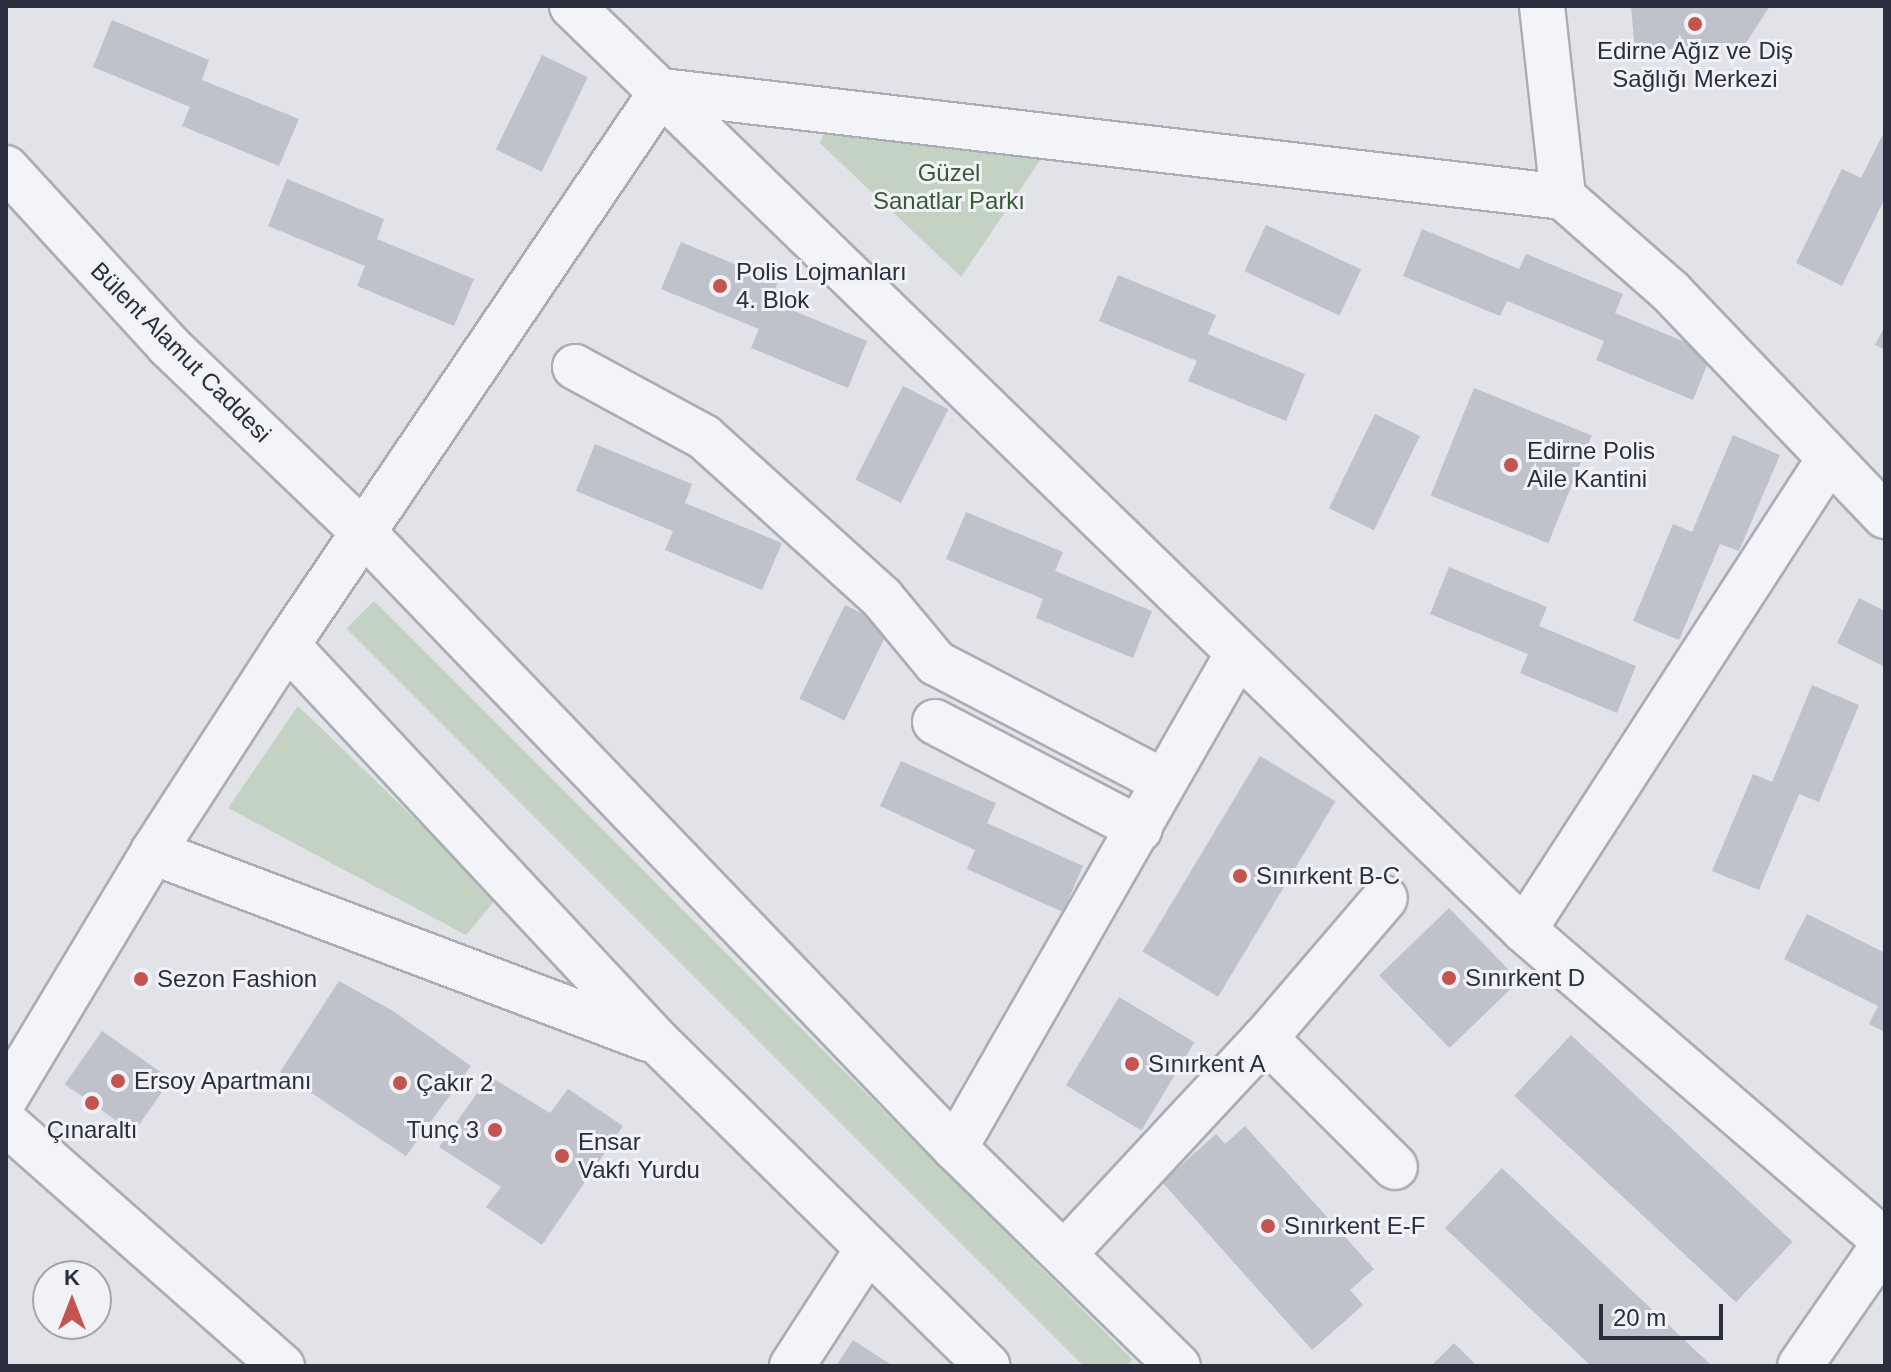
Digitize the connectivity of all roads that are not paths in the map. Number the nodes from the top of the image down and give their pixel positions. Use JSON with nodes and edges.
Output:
{"nodes":[{"id":1,"x":572,"y":6,"type":"edge"},
{"id":2,"x":1542,"y":6,"type":"edge"},
{"id":3,"x":662,"y":91,"type":"junction"},
{"id":4,"x":6,"y":168,"type":"edge"},
{"id":5,"x":1563,"y":197,"type":"junction"},
{"id":6,"x":575,"y":367,"type":"dead end"},
{"id":7,"x":1829,"y":459,"type":"junction"},
{"id":8,"x":1885,"y":516,"type":"edge"},
{"id":9,"x":362,"y":531,"type":"junction"},
{"id":10,"x":287,"y":645,"type":"junction"},
{"id":11,"x":1237,"y":655,"type":"junction"},
{"id":12,"x":935,"y":722,"type":"dead end"},
{"id":13,"x":1163,"y":781,"type":"junction"},
{"id":14,"x":1140,"y":829,"type":"junction"},
{"id":15,"x":153,"y":852,"type":"junction"},
{"id":16,"x":1385,"y":898,"type":"dead end"},
{"id":17,"x":1524,"y":930,"type":"junction"},
{"id":18,"x":1265,"y":1038,"type":"junction"},
{"id":19,"x":658,"y":1042,"type":"junction"},
{"id":20,"x":6,"y":1097,"type":"edge"},
{"id":21,"x":6,"y":1123,"type":"edge"},
{"id":22,"x":955,"y":1148,"type":"junction"},
{"id":23,"x":1395,"y":1167,"type":"dead end"},
{"id":24,"x":1885,"y":1243,"type":"edge"},
{"id":25,"x":867,"y":1250,"type":"junction"},
{"id":26,"x":1064,"y":1254,"type":"junction"},
{"id":27,"x":282,"y":1366,"type":"edge"},
{"id":28,"x":792,"y":1366,"type":"edge"},
{"id":29,"x":988,"y":1366,"type":"edge"},
{"id":30,"x":1178,"y":1366,"type":"edge"},
{"id":31,"x":1800,"y":1366,"type":"edge"}],
"edges":[{"from":1,"to":3,"type":"street"},
{"from":2,"to":5,"type":"street"},
{"from":3,"to":5,"type":"street"},
{"from":3,"to":9,"type":"street"},
{"from":3,"to":11,"type":"street"},
{"from":4,"to":9,"type":"street","name":"Bülent Alamut Caddesi"},
{"from":5,"to":7,"type":"street"},
{"from":6,"to":13,"type":"street"},
{"from":7,"to":8,"type":"street"},
{"from":7,"to":17,"type":"street"},
{"from":9,"to":10,"type":"street"},
{"from":9,"to":22,"type":"street","name":"Bülent Alamut Caddesi"},
{"from":10,"to":15,"type":"street"},
{"from":10,"to":19,"type":"street"},
{"from":11,"to":13,"type":"street"},
{"from":11,"to":17,"type":"street"},
{"from":12,"to":14,"type":"street"},
{"from":13,"to":14,"type":"street"},
{"from":14,"to":22,"type":"street"},
{"from":15,"to":19,"type":"street"},
{"from":15,"to":20,"type":"street"},
{"from":16,"to":18,"type":"street"},
{"from":17,"to":24,"type":"street"},
{"from":18,"to":23,"type":"street"},
{"from":18,"to":26,"type":"street"},
{"from":19,"to":25,"type":"street"},
{"from":21,"to":27,"type":"street"},
{"from":22,"to":26,"type":"street","name":"Bülent Alamut Caddesi"},
{"from":24,"to":31,"type":"street"},
{"from":25,"to":28,"type":"street"},
{"from":25,"to":29,"type":"street"},
{"from":26,"to":30,"type":"street","name":"Bülent Alamut Caddesi"}]}
